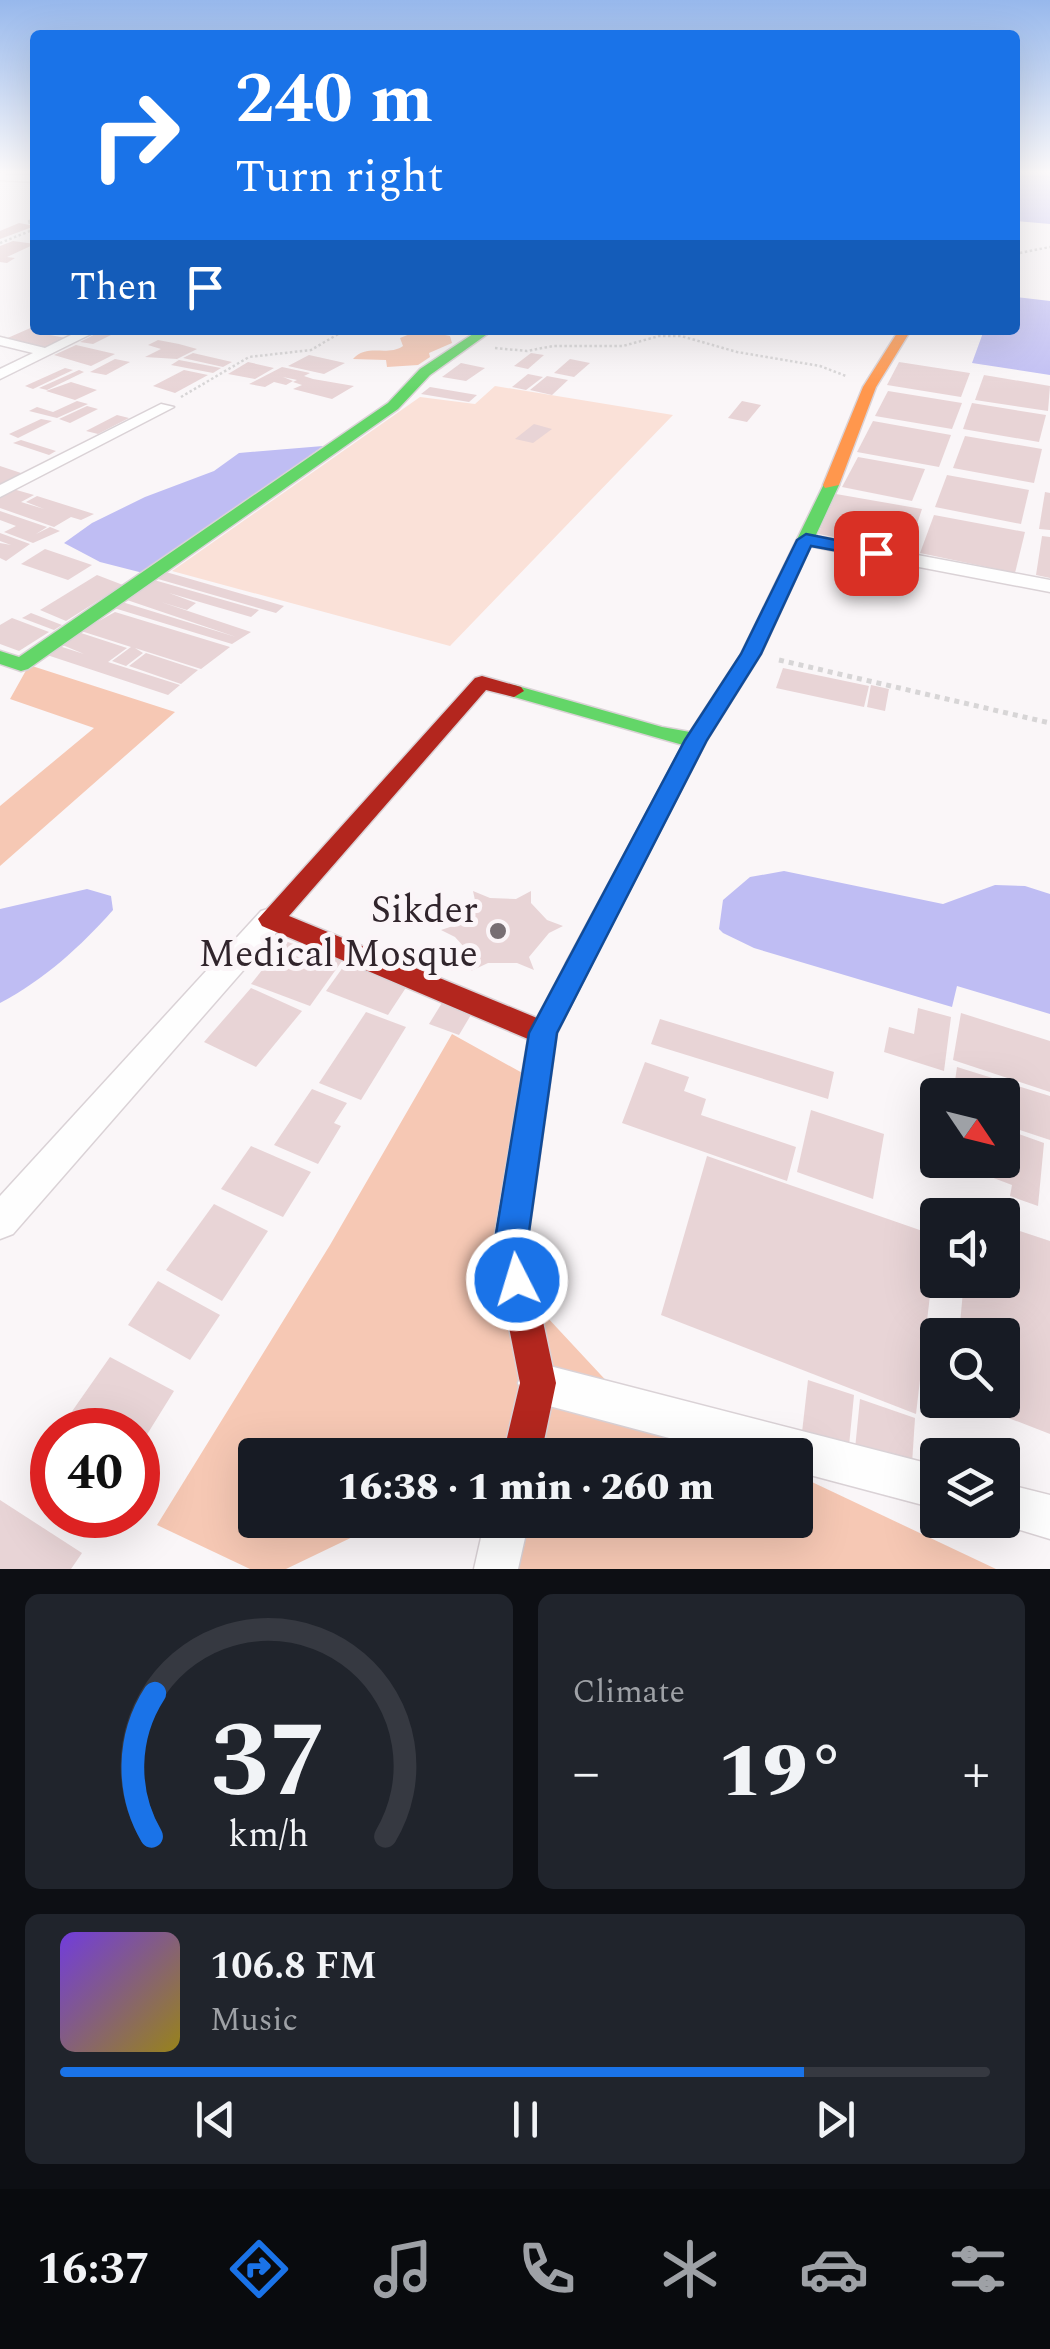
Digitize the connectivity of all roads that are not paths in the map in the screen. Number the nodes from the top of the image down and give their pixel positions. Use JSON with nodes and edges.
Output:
{"nodes":[{"id":1,"x":81,"y":335,"type":"edge"},
{"id":2,"x":479,"y":335,"type":"edge"},
{"id":3,"x":901,"y":335,"type":"edge"},
{"id":4,"x":0,"y":341,"type":"edge"},
{"id":5,"x":45,"y":352,"type":"junction"},
{"id":6,"x":0,"y":375,"type":"edge"},
{"id":7,"x":166,"y":407,"type":"road end"},
{"id":8,"x":0,"y":492,"type":"edge"},
{"id":9,"x":806,"y":540,"type":"junction"},
{"id":10,"x":1050,"y":586,"type":"edge"},
{"id":11,"x":0,"y":657,"type":"edge"},
{"id":12,"x":696,"y":740,"type":"junction"},
{"id":13,"x":271,"y":919,"type":"junction"},
{"id":14,"x":543,"y":1033,"type":"junction"},
{"id":15,"x":0,"y":1222,"type":"edge"},
{"id":16,"x":538,"y":1383,"type":"junction"},
{"id":17,"x":526,"y":1438,"type":"edge"},
{"id":18,"x":920,"y":1483,"type":"edge"},
{"id":19,"x":1020,"y":1510,"type":"edge"},
{"id":20,"x":1050,"y":1517,"type":"edge"},
{"id":21,"x":503,"y":1538,"type":"edge"},
{"id":22,"x":496,"y":1569,"type":"edge"}],
"edges":[{"from":1,"to":5,"type":"street"},
{"from":2,"to":11,"type":"street"},
{"from":3,"to":9,"type":"street"},
{"from":4,"to":5,"type":"street"},
{"from":5,"to":6,"type":"street"},
{"from":7,"to":8,"type":"street"},
{"from":9,"to":10,"type":"street"},
{"from":9,"to":12,"type":"street"},
{"from":12,"to":13,"type":"street"},
{"from":12,"to":14,"type":"street"},
{"from":13,"to":14,"type":"street"},
{"from":13,"to":15,"type":"street"},
{"from":14,"to":16,"type":"street"},
{"from":16,"to":17,"type":"street"},
{"from":16,"to":18,"type":"street"},
{"from":19,"to":20,"type":"street"},
{"from":21,"to":22,"type":"street"}]}
